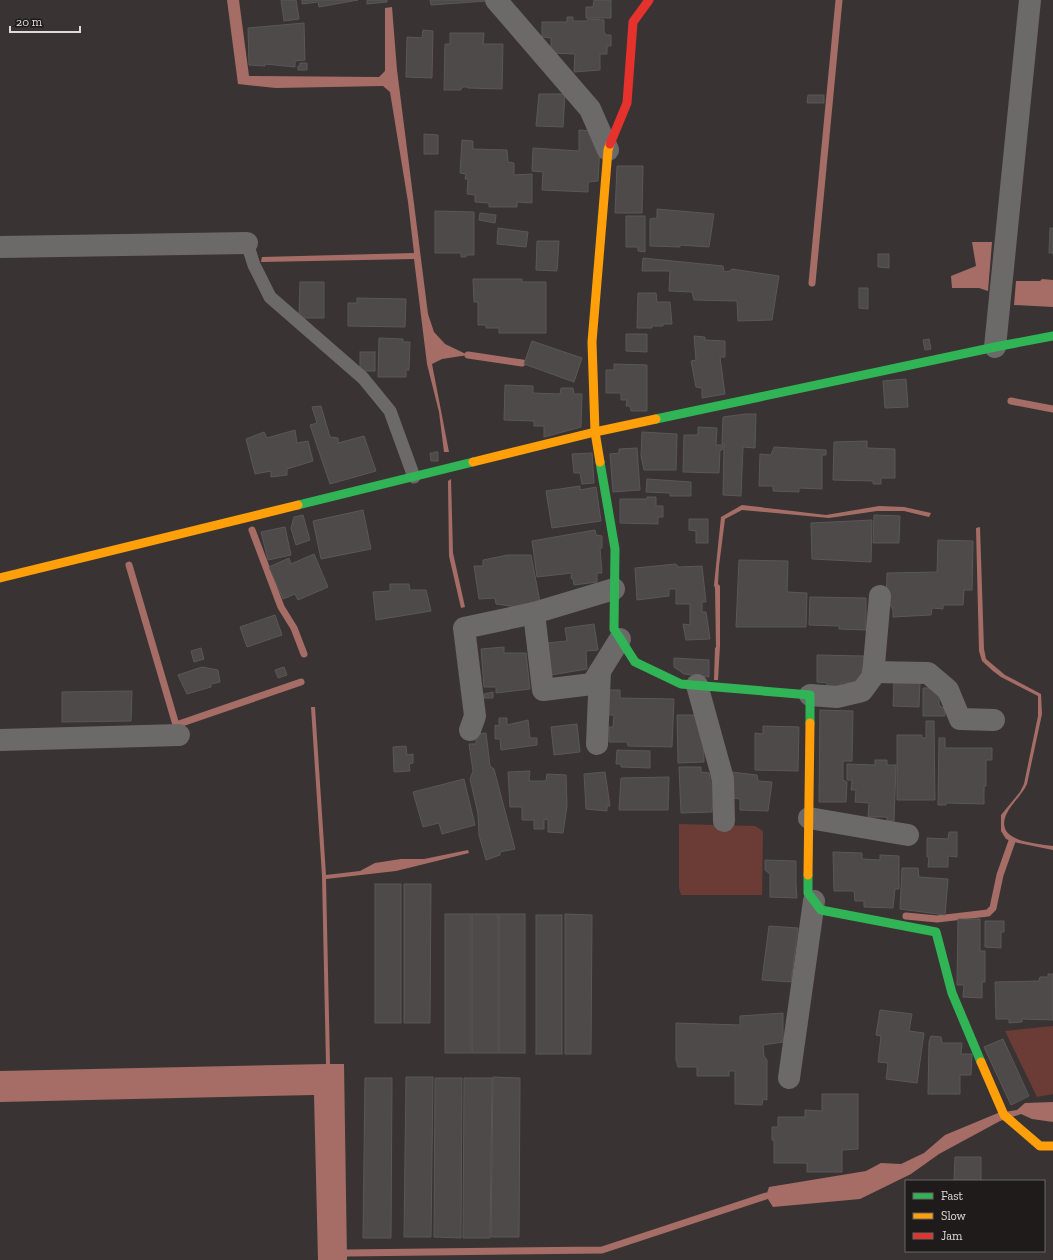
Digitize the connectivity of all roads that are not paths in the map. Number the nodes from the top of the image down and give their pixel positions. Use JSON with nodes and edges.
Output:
{"nodes":[{"id":1,"x":496,"y":0,"type":"edge"},
{"id":2,"x":649,"y":0,"type":"edge"},
{"id":3,"x":1030,"y":0,"type":"edge"},
{"id":4,"x":608,"y":150,"type":"junction"},
{"id":5,"x":247,"y":243,"type":"joint"},
{"id":6,"x":0,"y":247,"type":"edge"},
{"id":7,"x":1053,"y":336,"type":"edge"},
{"id":8,"x":995,"y":347,"type":"junction"},
{"id":9,"x":595,"y":432,"type":"junction"},
{"id":10,"x":414,"y":477,"type":"junction"},
{"id":11,"x":0,"y":578,"type":"edge"},
{"id":12,"x":614,"y":589,"type":"junction"},
{"id":13,"x":880,"y":596,"type":"dead end"},
{"id":14,"x":534,"y":613,"type":"junction"},
{"id":15,"x":620,"y":639,"type":"junction"},
{"id":16,"x":600,"y":671,"type":"junction"},
{"id":17,"x":873,"y":672,"type":"junction"},
{"id":18,"x":697,"y":685,"type":"junction"},
{"id":19,"x":810,"y":695,"type":"junction"},
{"id":20,"x":994,"y":720,"type":"dead end"},
{"id":21,"x":470,"y":730,"type":"dead end"},
{"id":22,"x":179,"y":735,"type":"dead end"},
{"id":23,"x":0,"y":740,"type":"edge"},
{"id":24,"x":598,"y":744,"type":"dead end"},
{"id":25,"x":809,"y":818,"type":"junction"},
{"id":26,"x":724,"y":821,"type":"dead end"},
{"id":27,"x":908,"y":835,"type":"dead end"},
{"id":28,"x":814,"y":901,"type":"junction"},
{"id":29,"x":789,"y":1078,"type":"dead end"},
{"id":30,"x":1053,"y":1146,"type":"edge"}],
"edges":[{"from":1,"to":4,"type":"street"},
{"from":2,"to":4,"type":"street"},
{"from":3,"to":8,"type":"street"},
{"from":4,"to":9,"type":"street"},
{"from":5,"to":6,"type":"street"},
{"from":5,"to":10,"type":"lane"},
{"from":7,"to":8,"type":"street"},
{"from":8,"to":9,"type":"street"},
{"from":9,"to":10,"type":"street"},
{"from":9,"to":12,"type":"street"},
{"from":10,"to":11,"type":"street"},
{"from":12,"to":14,"type":"street"},
{"from":12,"to":15,"type":"street"},
{"from":13,"to":17,"type":"street"},
{"from":14,"to":16,"type":"street"},
{"from":14,"to":21,"type":"street"},
{"from":15,"to":16,"type":"street"},
{"from":15,"to":18,"type":"street"},
{"from":16,"to":24,"type":"street"},
{"from":17,"to":19,"type":"street"},
{"from":17,"to":20,"type":"street"},
{"from":18,"to":19,"type":"street"},
{"from":18,"to":26,"type":"street"},
{"from":19,"to":25,"type":"street"},
{"from":22,"to":23,"type":"street"},
{"from":25,"to":27,"type":"street"},
{"from":25,"to":28,"type":"street"},
{"from":28,"to":29,"type":"street"},
{"from":28,"to":30,"type":"street"}]}
